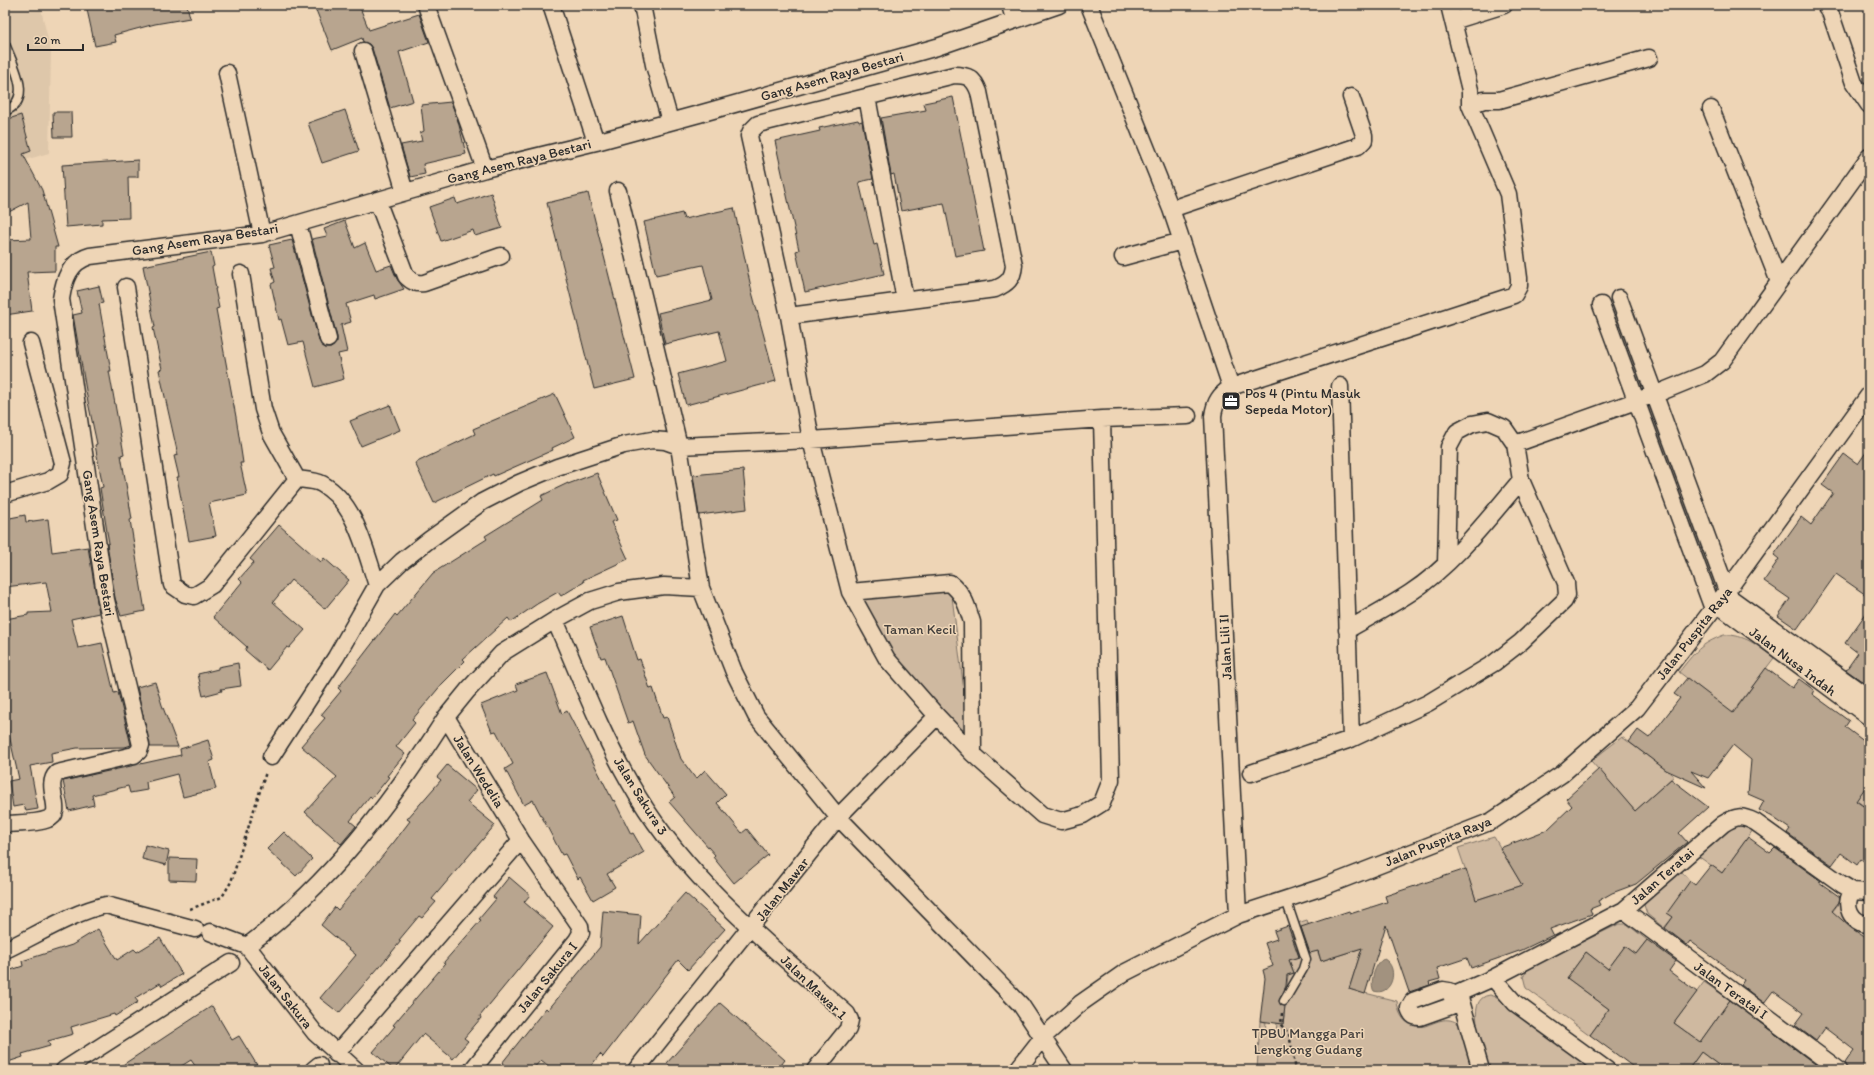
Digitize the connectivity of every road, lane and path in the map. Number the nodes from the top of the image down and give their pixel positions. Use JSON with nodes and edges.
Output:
{"nodes":[{"id":1,"x":426,"y":5,"type":"edge"},
{"id":2,"x":551,"y":5,"type":"edge"},
{"id":3,"x":642,"y":5,"type":"edge"},
{"id":4,"x":1059,"y":5,"type":"edge"},
{"id":5,"x":1089,"y":5,"type":"edge"},
{"id":6,"x":1449,"y":5,"type":"edge"},
{"id":7,"x":1504,"y":5,"type":"edge"},
{"id":8,"x":1825,"y":5,"type":"edge"},
{"id":9,"x":1012,"y":12,"type":"edge"},
{"id":10,"x":1453,"y":21,"type":"junction"},
{"id":11,"x":5,"y":44,"type":"edge"},
{"id":12,"x":363,"y":51,"type":"dead end"},
{"id":13,"x":1649,"y":58,"type":"dead end"},
{"id":14,"x":227,"y":73,"type":"dead end"},
{"id":15,"x":867,"y":97,"type":"junction"},
{"id":16,"x":1351,"y":97,"type":"dead end"},
{"id":17,"x":1470,"y":104,"type":"junction"},
{"id":18,"x":1869,"y":105,"type":"edge"},
{"id":19,"x":1711,"y":109,"type":"dead end"},
{"id":20,"x":5,"y":111,"type":"edge"},
{"id":21,"x":670,"y":120,"type":"junction"},
{"id":22,"x":596,"y":142,"type":"junction"},
{"id":23,"x":1869,"y":157,"type":"edge"},
{"id":24,"x":485,"y":169,"type":"junction"},
{"id":25,"x":618,"y":190,"type":"dead end"},
{"id":26,"x":405,"y":192,"type":"junction"},
{"id":27,"x":377,"y":200,"type":"junction"},
{"id":28,"x":1171,"y":209,"type":"junction"},
{"id":29,"x":298,"y":224,"type":"junction"},
{"id":30,"x":262,"y":234,"type":"junction"},
{"id":31,"x":1182,"y":241,"type":"junction"},
{"id":32,"x":502,"y":256,"type":"dead end"},
{"id":33,"x":1124,"y":257,"type":"dead end"},
{"id":34,"x":241,"y":274,"type":"dead end"},
{"id":35,"x":1779,"y":282,"type":"junction"},
{"id":36,"x":126,"y":287,"type":"dead end"},
{"id":37,"x":1619,"y":298,"type":"dead end"},
{"id":38,"x":904,"y":300,"type":"junction"},
{"id":39,"x":1601,"y":305,"type":"dead end"},
{"id":40,"x":789,"y":316,"type":"junction"},
{"id":41,"x":328,"y":339,"type":"dead end"},
{"id":42,"x":31,"y":343,"type":"dead end"},
{"id":43,"x":1231,"y":386,"type":"junction"},
{"id":44,"x":1340,"y":386,"type":"dead end"},
{"id":45,"x":1654,"y":395,"type":"junction"},
{"id":46,"x":1869,"y":395,"type":"edge"},
{"id":47,"x":1636,"y":402,"type":"junction"},
{"id":48,"x":1188,"y":416,"type":"dead end"},
{"id":49,"x":1102,"y":419,"type":"junction"},
{"id":50,"x":811,"y":440,"type":"junction"},
{"id":51,"x":1515,"y":444,"type":"junction"},
{"id":52,"x":679,"y":446,"type":"junction"},
{"id":53,"x":297,"y":479,"type":"junction"},
{"id":54,"x":1521,"y":480,"type":"junction"},
{"id":55,"x":5,"y":494,"type":"edge"},
{"id":56,"x":1446,"y":564,"type":"junction"},
{"id":57,"x":377,"y":585,"type":"junction"},
{"id":58,"x":701,"y":588,"type":"junction"},
{"id":59,"x":850,"y":592,"type":"junction"},
{"id":60,"x":1720,"y":599,"type":"junction"},
{"id":61,"x":555,"y":620,"type":"junction"},
{"id":62,"x":1347,"y":630,"type":"junction"},
{"id":63,"x":1869,"y":698,"type":"edge"},
{"id":64,"x":937,"y":716,"type":"junction"},
{"id":65,"x":446,"y":717,"type":"junction"},
{"id":66,"x":1869,"y":717,"type":"edge"},
{"id":67,"x":1351,"y":739,"type":"junction"},
{"id":68,"x":974,"y":754,"type":"junction"},
{"id":69,"x":271,"y":757,"type":"joint"},
{"id":70,"x":1252,"y":773,"type":"dead end"},
{"id":71,"x":838,"y":817,"type":"junction"},
{"id":72,"x":5,"y":824,"type":"edge"},
{"id":73,"x":521,"y":840,"type":"junction"},
{"id":74,"x":1861,"y":891,"type":"edge"},
{"id":75,"x":1286,"y":900,"type":"junction"},
{"id":76,"x":189,"y":910,"type":"dead end"},
{"id":77,"x":1624,"y":910,"type":"junction"},
{"id":78,"x":1238,"y":915,"type":"junction"},
{"id":79,"x":1869,"y":924,"type":"edge"},
{"id":80,"x":751,"y":928,"type":"junction"},
{"id":81,"x":247,"y":946,"type":"junction"},
{"id":82,"x":5,"y":950,"type":"edge"},
{"id":83,"x":231,"y":963,"type":"dead end"},
{"id":84,"x":1493,"y":978,"type":"junction"},
{"id":85,"x":1284,"y":1001,"type":"joint"},
{"id":86,"x":1042,"y":1038,"type":"junction"},
{"id":87,"x":336,"y":1054,"type":"junction"},
{"id":88,"x":64,"y":1070,"type":"edge"},
{"id":89,"x":356,"y":1070,"type":"edge"},
{"id":90,"x":472,"y":1070,"type":"edge"},
{"id":91,"x":636,"y":1070,"type":"edge"},
{"id":92,"x":815,"y":1070,"type":"edge"},
{"id":93,"x":1017,"y":1070,"type":"edge"},
{"id":94,"x":1064,"y":1070,"type":"edge"},
{"id":95,"x":1296,"y":1070,"type":"edge"},
{"id":96,"x":1481,"y":1070,"type":"edge"},
{"id":97,"x":1607,"y":1070,"type":"edge"},
{"id":98,"x":1840,"y":1070,"type":"edge"}],
"edges":[{"from":1,"to":24,"type":"street"},
{"from":2,"to":22,"type":"street"},
{"from":3,"to":21,"type":"street"},
{"from":4,"to":9,"type":"street","name":"Gang Asem Raya Bestari"},
{"from":5,"to":28,"type":"street"},
{"from":6,"to":10,"type":"street"},
{"from":7,"to":10,"type":"street"},
{"from":8,"to":18,"type":"street"},
{"from":9,"to":21,"type":"street","name":"Gang Asem Raya Bestari"},
{"from":10,"to":17,"type":"street"},
{"from":11,"to":20,"type":"lane"},
{"from":12,"to":26,"type":"street"},
{"from":13,"to":17,"type":"street"},
{"from":14,"to":30,"type":"street"},
{"from":15,"to":38,"type":"street"},
{"from":15,"to":38,"type":"street"},
{"from":15,"to":40,"type":"street"},
{"from":16,"to":28,"type":"street"},
{"from":17,"to":43,"type":"street"},
{"from":19,"to":35,"type":"street"},
{"from":21,"to":22,"type":"street","name":"Gang Asem Raya Bestari"},
{"from":22,"to":24,"type":"street","name":"Gang Asem Raya Bestari"},
{"from":23,"to":35,"type":"street"},
{"from":24,"to":26,"type":"street","name":"Gang Asem Raya Bestari"},
{"from":25,"to":52,"type":"street"},
{"from":26,"to":27,"type":"street","name":"Gang Asem Raya Bestari"},
{"from":27,"to":29,"type":"street","name":"Gang Asem Raya Bestari"},
{"from":27,"to":32,"type":"street"},
{"from":28,"to":31,"type":"street"},
{"from":29,"to":30,"type":"street","name":"Gang Asem Raya Bestari"},
{"from":29,"to":41,"type":"street"},
{"from":30,"to":72,"type":"street","name":"Gang Asem Raya Bestari"},
{"from":31,"to":33,"type":"street"},
{"from":31,"to":43,"type":"street"},
{"from":34,"to":53,"type":"street"},
{"from":35,"to":45,"type":"street"},
{"from":36,"to":53,"type":"street"},
{"from":37,"to":45,"type":"street"},
{"from":38,"to":40,"type":"street"},
{"from":39,"to":47,"type":"street"},
{"from":40,"to":50,"type":"street"},
{"from":42,"to":55,"type":"street"},
{"from":43,"to":78,"type":"street","name":"Jalan Lili II"},
{"from":44,"to":62,"type":"street"},
{"from":45,"to":47,"type":"street"},
{"from":45,"to":60,"type":"street"},
{"from":46,"to":60,"type":"street","name":"Jalan Puspita Raya"},
{"from":47,"to":51,"type":"street"},
{"from":47,"to":60,"type":"street"},
{"from":48,"to":49,"type":"street"},
{"from":49,"to":50,"type":"street"},
{"from":49,"to":68,"type":"street"},
{"from":50,"to":52,"type":"street"},
{"from":50,"to":59,"type":"street"},
{"from":51,"to":54,"type":"street"},
{"from":51,"to":56,"type":"street"},
{"from":52,"to":57,"type":"street"},
{"from":52,"to":58,"type":"street"},
{"from":53,"to":57,"type":"street"},
{"from":54,"to":56,"type":"street"},
{"from":54,"to":67,"type":"street"},
{"from":56,"to":62,"type":"street"},
{"from":57,"to":69,"type":"street"},
{"from":58,"to":61,"type":"street"},
{"from":58,"to":71,"type":"street"},
{"from":59,"to":64,"type":"street"},
{"from":59,"to":68,"type":"street"},
{"from":60,"to":63,"type":"street","name":"Jalan Nusa Indah"},
{"from":60,"to":66,"type":"street","name":"Jalan Nusa Indah"},
{"from":60,"to":75,"type":"street","name":"Jalan Puspita Raya"},
{"from":61,"to":65,"type":"street"},
{"from":61,"to":80,"type":"street","name":"Jalan Sakura 3"},
{"from":62,"to":67,"type":"street"},
{"from":64,"to":68,"type":"street"},
{"from":64,"to":71,"type":"street","name":"Jalan Mawar"},
{"from":65,"to":73,"type":"street","name":"Jalan Wedelia"},
{"from":65,"to":81,"type":"street"},
{"from":67,"to":70,"type":"street"},
{"from":69,"to":76,"type":"path"},
{"from":71,"to":80,"type":"street","name":"Jalan Mawar"},
{"from":71,"to":86,"type":"street"},
{"from":73,"to":87,"type":"street"},
{"from":73,"to":90,"type":"street","name":"Jalan Sakura I"},
{"from":74,"to":77,"type":"street","name":"Jalan Teratai"},
{"from":74,"to":79,"type":"street","name":"Jalan Teratai"},
{"from":75,"to":78,"type":"street","name":"Jalan Puspita Raya"},
{"from":75,"to":85,"type":"lane"},
{"from":77,"to":84,"type":"street","name":"Jalan Teratai"},
{"from":77,"to":98,"type":"street","name":"Jalan Teratai I"},
{"from":78,"to":86,"type":"street","name":"Jalan Puspita Raya"},
{"from":80,"to":91,"type":"street","name":"Jalan Mawar"},
{"from":80,"to":92,"type":"street","name":"Jalan Mawar 1"},
{"from":81,"to":82,"type":"street"},
{"from":81,"to":87,"type":"street","name":"Jalan Sakura"},
{"from":83,"to":88,"type":"street"},
{"from":84,"to":96,"type":"street","name":"Jalan Teratai"},
{"from":84,"to":97,"type":"street"},
{"from":85,"to":95,"type":"path"},
{"from":86,"to":93,"type":"street","name":"Jalan Puspita Raya"},
{"from":86,"to":94,"type":"street"},
{"from":87,"to":89,"type":"street","name":"Jalan Sakura"}]}
